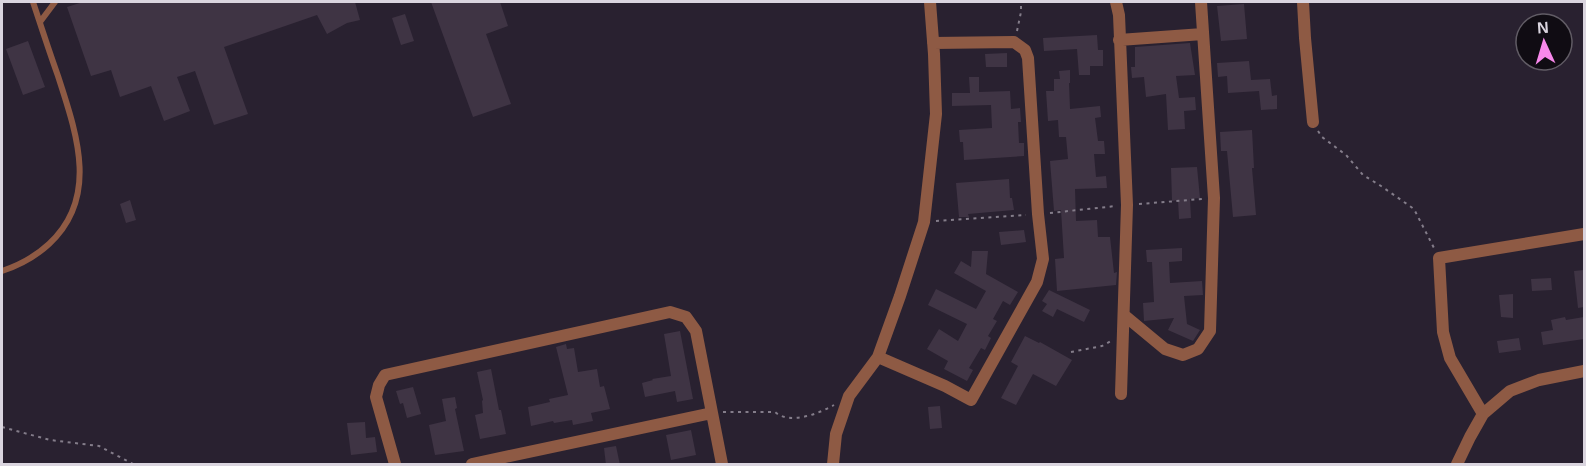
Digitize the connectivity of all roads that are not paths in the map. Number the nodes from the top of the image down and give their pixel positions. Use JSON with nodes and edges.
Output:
{"nodes":[{"id":1,"x":33,"y":2,"type":"edge"},
{"id":2,"x":55,"y":2,"type":"edge"},
{"id":3,"x":930,"y":2,"type":"edge"},
{"id":4,"x":1116,"y":2,"type":"edge"},
{"id":5,"x":1200,"y":2,"type":"edge"},
{"id":6,"x":1303,"y":2,"type":"edge"},
{"id":7,"x":40,"y":22,"type":"junction"},
{"id":8,"x":1203,"y":34,"type":"junction"},
{"id":9,"x":1119,"y":40,"type":"junction"},
{"id":10,"x":933,"y":43,"type":"junction"},
{"id":11,"x":1312,"y":122,"type":"road end"},
{"id":12,"x":1584,"y":234,"type":"edge"},
{"id":13,"x":2,"y":271,"type":"edge"},
{"id":14,"x":1124,"y":315,"type":"junction"},
{"id":15,"x":878,"y":357,"type":"junction"},
{"id":16,"x":1584,"y":371,"type":"edge"},
{"id":17,"x":1121,"y":394,"type":"dead end"},
{"id":18,"x":712,"y":413,"type":"junction"},
{"id":19,"x":1483,"y":414,"type":"junction"},
{"id":20,"x":395,"y":465,"type":"edge"},
{"id":21,"x":472,"y":465,"type":"edge"},
{"id":22,"x":722,"y":465,"type":"edge"},
{"id":23,"x":832,"y":465,"type":"edge"},
{"id":24,"x":1457,"y":465,"type":"edge"}],
"edges":[{"from":1,"to":7,"type":"lane"},
{"from":2,"to":7,"type":"lane"},
{"from":3,"to":10,"type":"street"},
{"from":4,"to":9,"type":"street"},
{"from":5,"to":8,"type":"street"},
{"from":6,"to":11,"type":"street"},
{"from":7,"to":13,"type":"lane"},
{"from":8,"to":9,"type":"street"},
{"from":8,"to":14,"type":"street"},
{"from":9,"to":14,"type":"street"},
{"from":10,"to":15,"type":"street"},
{"from":10,"to":15,"type":"street"},
{"from":12,"to":19,"type":"street"},
{"from":14,"to":17,"type":"street"},
{"from":15,"to":23,"type":"street"},
{"from":16,"to":19,"type":"street"},
{"from":18,"to":20,"type":"street"},
{"from":18,"to":21,"type":"street"},
{"from":18,"to":22,"type":"street"},
{"from":19,"to":24,"type":"street"}]}
